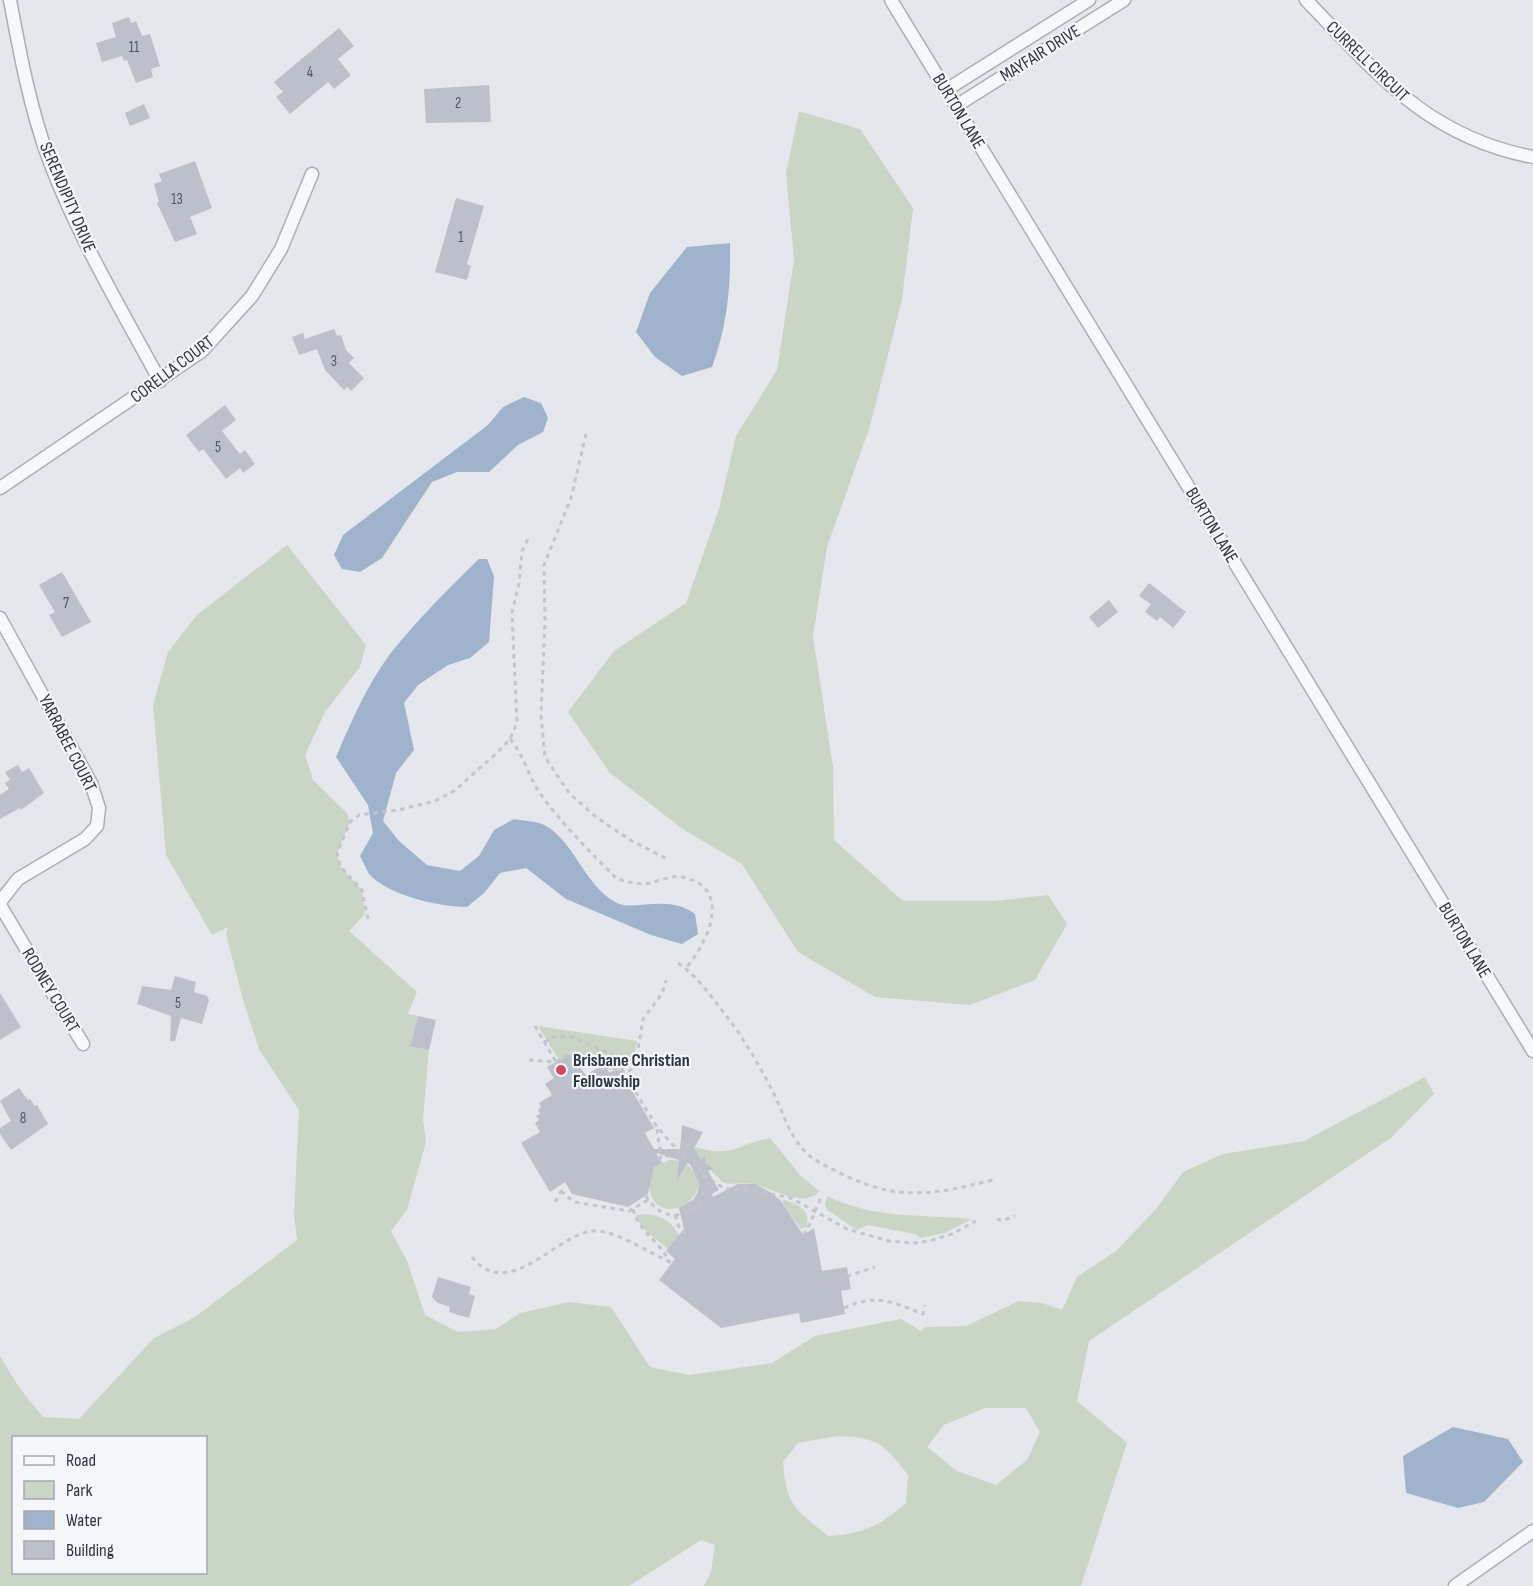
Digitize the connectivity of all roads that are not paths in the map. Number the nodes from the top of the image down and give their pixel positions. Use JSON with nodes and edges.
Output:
{"nodes":[{"id":1,"x":10,"y":0,"type":"edge"},
{"id":2,"x":891,"y":0,"type":"edge"},
{"id":3,"x":1089,"y":0,"type":"edge"},
{"id":4,"x":1124,"y":0,"type":"edge"},
{"id":5,"x":1306,"y":0,"type":"edge"},
{"id":6,"x":946,"y":90,"type":"junction"},
{"id":7,"x":956,"y":106,"type":"junction"},
{"id":8,"x":1533,"y":157,"type":"edge"},
{"id":9,"x":312,"y":174,"type":"dead end"},
{"id":10,"x":160,"y":381,"type":"junction"},
{"id":11,"x":0,"y":488,"type":"edge"},
{"id":12,"x":0,"y":618,"type":"edge"},
{"id":13,"x":0,"y":904,"type":"edge"},
{"id":14,"x":83,"y":1044,"type":"dead end"},
{"id":15,"x":1533,"y":1051,"type":"edge"},
{"id":16,"x":1533,"y":1531,"type":"edge"},
{"id":17,"x":1455,"y":1586,"type":"edge"}],
"edges":[{"from":1,"to":10,"type":"street","name":"SERENDIPITY DRIVE"},
{"from":2,"to":6,"type":"street","name":"BURTON LANE"},
{"from":3,"to":6,"type":"street","name":"MAYFAIR DRIVE"},
{"from":4,"to":7,"type":"street","name":"MAYFAIR DRIVE"},
{"from":5,"to":8,"type":"street","name":"CURRELL CIRCUIT"},
{"from":6,"to":7,"type":"street","name":"BURTON LANE"},
{"from":7,"to":15,"type":"street","name":"BURTON LANE"},
{"from":9,"to":10,"type":"street","name":"CORELLA COURT"},
{"from":10,"to":11,"type":"street","name":"CORELLA COURT"},
{"from":12,"to":13,"type":"street","name":"YARRABEE COURT"},
{"from":13,"to":14,"type":"street","name":"RODNEY COURT"},
{"from":16,"to":17,"type":"street"}]}
